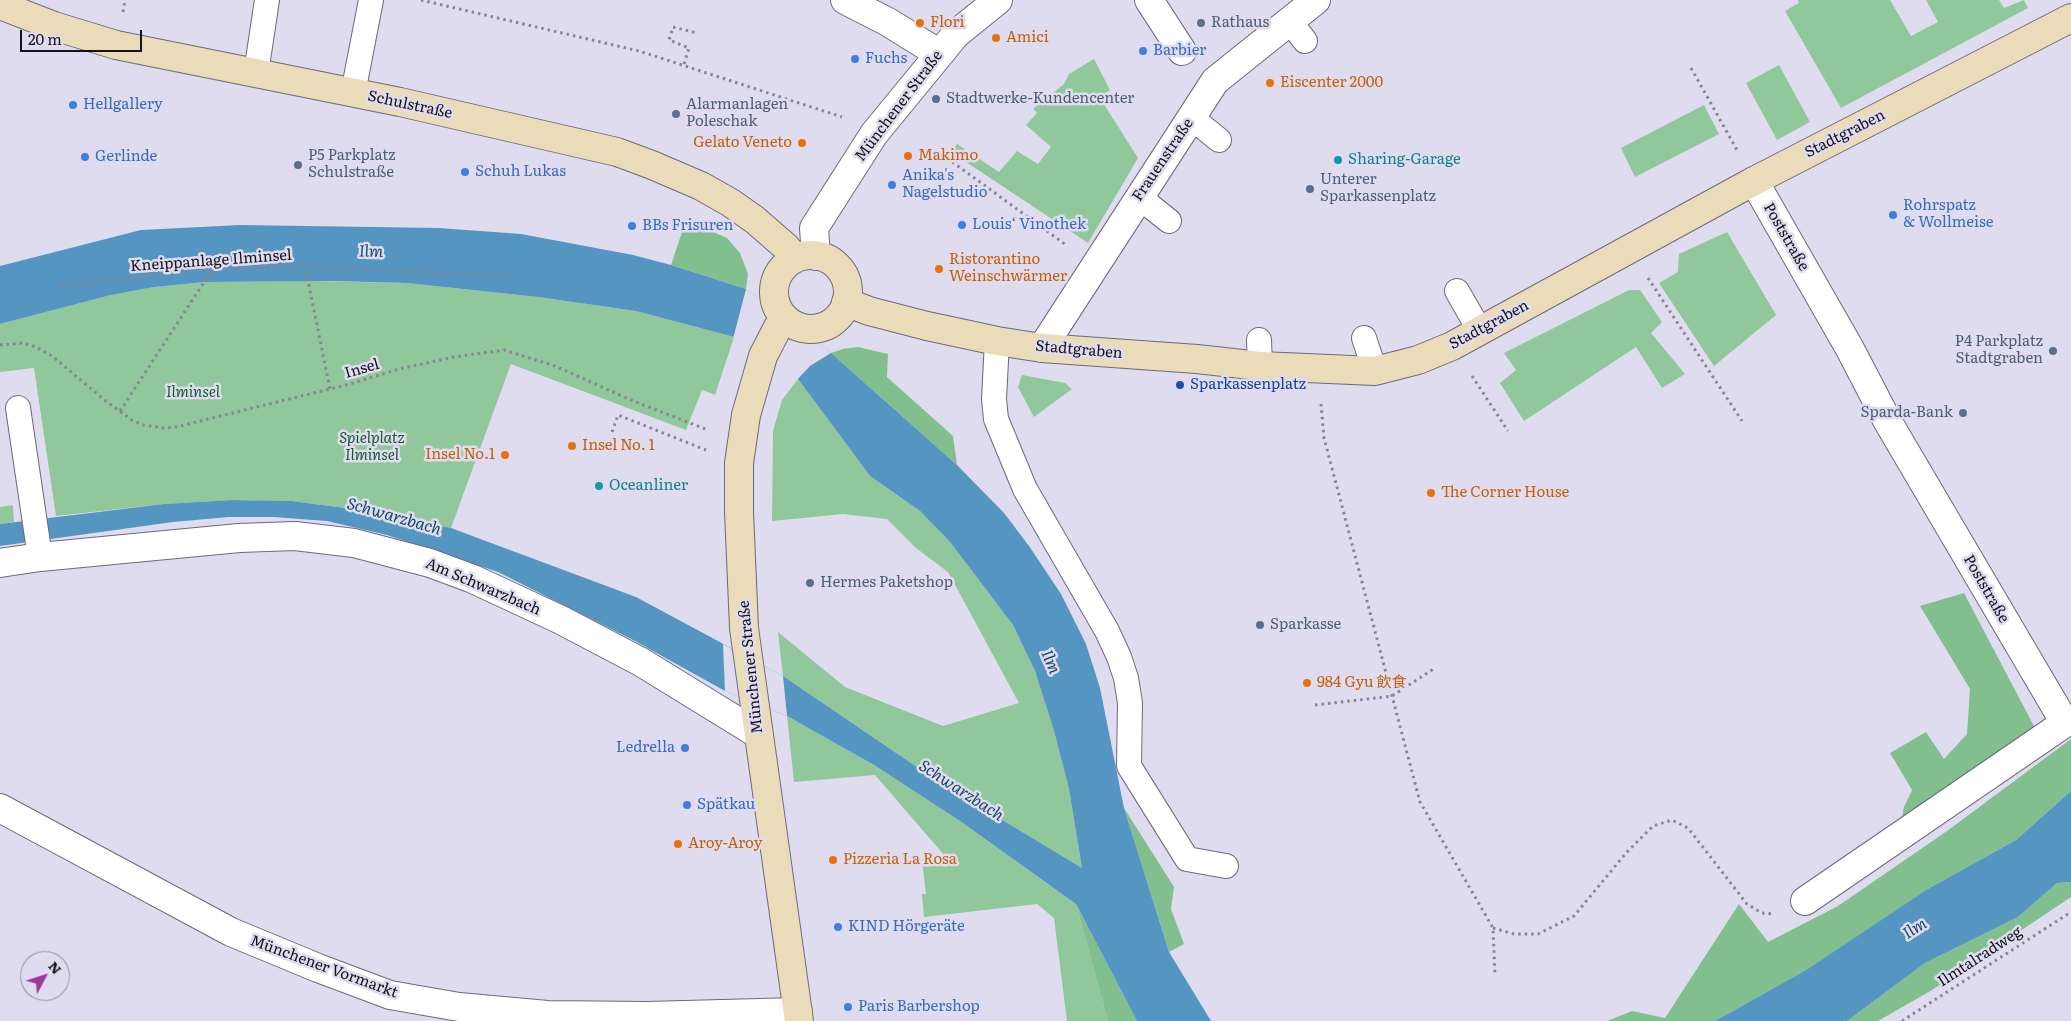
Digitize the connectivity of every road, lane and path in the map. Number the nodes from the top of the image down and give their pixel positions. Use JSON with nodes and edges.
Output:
{"nodes":[{"id":1,"x":267,"y":0,"type":"edge"},
{"id":2,"x":371,"y":0,"type":"edge"},
{"id":3,"x":421,"y":0,"type":"edge"},
{"id":4,"x":845,"y":0,"type":"edge"},
{"id":5,"x":998,"y":0,"type":"edge"},
{"id":6,"x":1149,"y":0,"type":"edge"},
{"id":7,"x":1316,"y":0,"type":"edge"},
{"id":8,"x":0,"y":5,"type":"edge"},
{"id":9,"x":2071,"y":18,"type":"edge"},
{"id":10,"x":697,"y":33,"type":"dead end"},
{"id":11,"x":1182,"y":51,"type":"dead end"},
{"id":12,"x":938,"y":53,"type":"junction"},
{"id":13,"x":684,"y":64,"type":"junction"},
{"id":14,"x":1691,"y":68,"type":"dead end"},
{"id":15,"x":256,"y":73,"type":"junction"},
{"id":16,"x":353,"y":93,"type":"junction"},
{"id":17,"x":1192,"y":118,"type":"junction"},
{"id":18,"x":874,"y":134,"type":"junction"},
{"id":19,"x":1219,"y":140,"type":"dead end"},
{"id":20,"x":947,"y":158,"type":"dead end"},
{"id":21,"x":1754,"y":181,"type":"junction"},
{"id":22,"x":1139,"y":197,"type":"junction"},
{"id":23,"x":1169,"y":221,"type":"dead end"},
{"id":24,"x":1629,"y":248,"type":"junction"},
{"id":25,"x":806,"y":257,"type":"junction"},
{"id":26,"x":302,"y":266,"type":"junction"},
{"id":27,"x":1094,"y":266,"type":"junction"},
{"id":28,"x":212,"y":269,"type":"junction"},
{"id":29,"x":512,"y":277,"type":"dead end"},
{"id":30,"x":62,"y":286,"type":"dead end"},
{"id":31,"x":1457,"y":291,"type":"dead end"},
{"id":32,"x":846,"y":302,"type":"junction"},
{"id":33,"x":785,"y":318,"type":"junction"},
{"id":34,"x":1480,"y":331,"type":"junction"},
{"id":35,"x":1364,"y":338,"type":"dead end"},
{"id":36,"x":1259,"y":340,"type":"dead end"},
{"id":37,"x":997,"y":341,"type":"junction"},
{"id":38,"x":0,"y":345,"type":"edge"},
{"id":39,"x":1452,"y":346,"type":"junction"},
{"id":40,"x":1042,"y":348,"type":"junction"},
{"id":41,"x":1260,"y":366,"type":"junction"},
{"id":42,"x":1375,"y":371,"type":"junction"},
{"id":43,"x":330,"y":389,"type":"junction"},
{"id":44,"x":18,"y":408,"type":"dead end"},
{"id":45,"x":1322,"y":410,"type":"dead end"},
{"id":46,"x":120,"y":411,"type":"junction"},
{"id":47,"x":1742,"y":421,"type":"dead end"},
{"id":48,"x":1508,"y":431,"type":"dead end"},
{"id":49,"x":612,"y":432,"type":"dead end"},
{"id":50,"x":740,"y":453,"type":"junction"},
{"id":51,"x":38,"y":539,"type":"junction"},
{"id":52,"x":0,"y":563,"type":"edge"},
{"id":53,"x":1435,"y":668,"type":"dead end"},
{"id":54,"x":1392,"y":696,"type":"junction"},
{"id":55,"x":1315,"y":705,"type":"dead end"},
{"id":56,"x":2068,"y":721,"type":"edge"},
{"id":57,"x":758,"y":734,"type":"junction"},
{"id":58,"x":0,"y":808,"type":"edge"},
{"id":59,"x":1226,"y":866,"type":"dead end"},
{"id":60,"x":1805,"y":901,"type":"joint"},
{"id":61,"x":2071,"y":912,"type":"edge"},
{"id":62,"x":1493,"y":928,"type":"junction"},
{"id":63,"x":1495,"y":976,"type":"dead end"},
{"id":64,"x":799,"y":1016,"type":"edge"},
{"id":65,"x":1902,"y":1021,"type":"edge"}],
"edges":[{"from":1,"to":15,"type":"lane"},
{"from":2,"to":16,"type":"lane"},
{"from":3,"to":13,"type":"path"},
{"from":4,"to":12,"type":"street"},
{"from":5,"to":12,"type":"street","name":"Münchener Straße"},
{"from":6,"to":11,"type":"street"},
{"from":7,"to":17,"type":"street","name":"Frauenstraße"},
{"from":8,"to":15,"type":"street","name":"Schulstraße"},
{"from":9,"to":21,"type":"street","name":"Stadtgraben"},
{"from":10,"to":13,"type":"path"},
{"from":12,"to":18,"type":"street","name":"Münchener Straße"},
{"from":13,"to":18,"type":"path"},
{"from":14,"to":21,"type":"path"},
{"from":15,"to":16,"type":"street","name":"Schulstraße"},
{"from":16,"to":25,"type":"street","name":"Schulstraße"},
{"from":17,"to":19,"type":"lane"},
{"from":17,"to":22,"type":"street","name":"Frauenstraße"},
{"from":18,"to":25,"type":"street","name":"Münchener Straße"},
{"from":20,"to":27,"type":"path"},
{"from":21,"to":24,"type":"street","name":"Stadtgraben"},
{"from":21,"to":56,"type":"street","name":"Poststraße"},
{"from":22,"to":23,"type":"lane"},
{"from":22,"to":27,"type":"street","name":"Frauenstraße"},
{"from":24,"to":34,"type":"street","name":"Stadtgraben"},
{"from":24,"to":47,"type":"path"},
{"from":25,"to":32,"type":"street","name":"Schulstraße"},
{"from":25,"to":33,"type":"street"},
{"from":26,"to":28,"type":"path","name":"Kneippanlage Ilminsel"},
{"from":26,"to":29,"type":"path","name":"Kneippanlage Ilminsel"},
{"from":26,"to":43,"type":"path"},
{"from":27,"to":40,"type":"street","name":"Frauenstraße"},
{"from":28,"to":30,"type":"path","name":"Kneippanlage Ilminsel"},
{"from":28,"to":46,"type":"path"},
{"from":31,"to":34,"type":"lane"},
{"from":32,"to":33,"type":"street"},
{"from":32,"to":37,"type":"street","name":"Stadtgraben"},
{"from":33,"to":50,"type":"street","name":"Münchener Straße"},
{"from":34,"to":39,"type":"street","name":"Stadtgraben"},
{"from":35,"to":42,"type":"lane"},
{"from":36,"to":41,"type":"lane"},
{"from":37,"to":40,"type":"street","name":"Stadtgraben"},
{"from":37,"to":59,"type":"lane"},
{"from":38,"to":46,"type":"path","name":"Insel"},
{"from":39,"to":42,"type":"street","name":"Stadtgraben"},
{"from":39,"to":48,"type":"path"},
{"from":40,"to":41,"type":"street","name":"Stadtgraben"},
{"from":41,"to":42,"type":"street","name":"Stadtgraben"},
{"from":43,"to":46,"type":"path","name":"Insel"},
{"from":43,"to":50,"type":"path","name":"Insel"},
{"from":44,"to":51,"type":"lane"},
{"from":45,"to":54,"type":"path"},
{"from":49,"to":50,"type":"path"},
{"from":50,"to":57,"type":"street","name":"Münchener Straße"},
{"from":51,"to":52,"type":"street","name":"Am Schwarzbach"},
{"from":51,"to":57,"type":"street","name":"Am Schwarzbach"},
{"from":53,"to":54,"type":"path"},
{"from":54,"to":55,"type":"path"},
{"from":54,"to":62,"type":"path"},
{"from":56,"to":60,"type":"street","name":"Poststraße"},
{"from":57,"to":64,"type":"street","name":"Münchener Straße"},
{"from":58,"to":64,"type":"street","name":"Münchener Vormarkt"},
{"from":60,"to":62,"type":"path"},
{"from":61,"to":65,"type":"path","name":"Ilmtalradweg"},
{"from":62,"to":63,"type":"path"}]}
